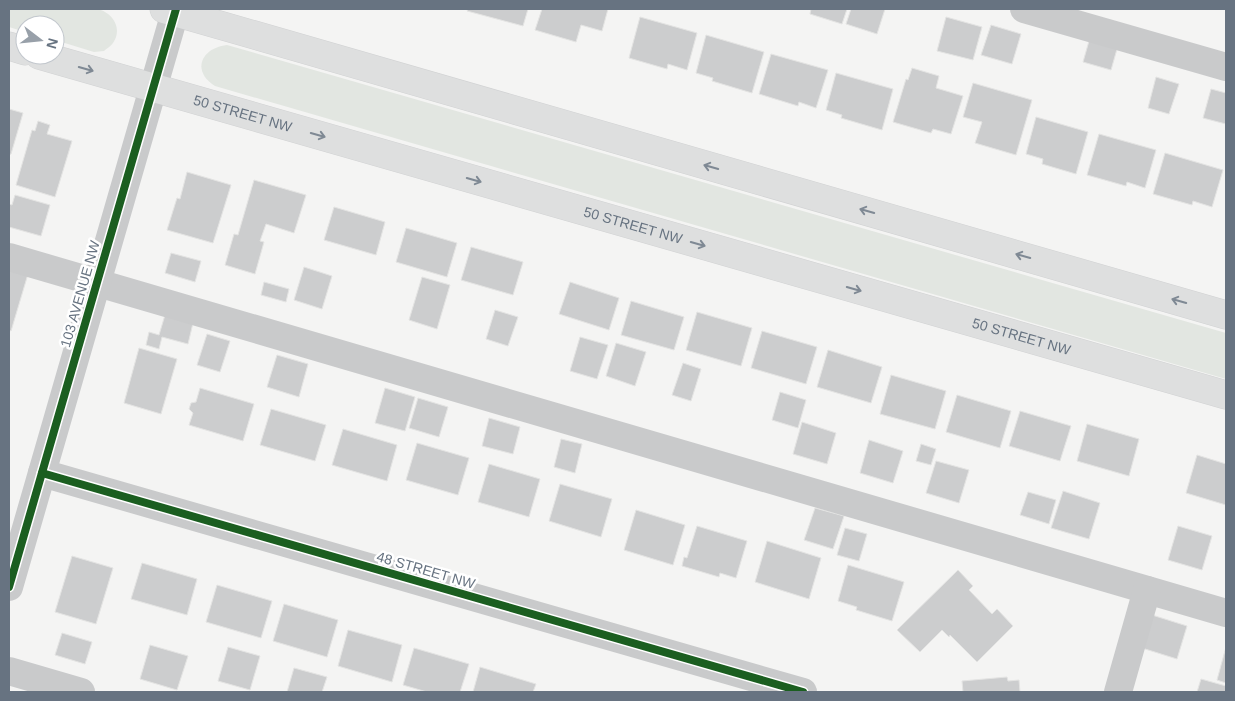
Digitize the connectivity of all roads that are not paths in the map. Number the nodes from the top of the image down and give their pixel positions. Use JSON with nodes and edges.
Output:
{"nodes":[{"id":1,"x":1024,"y":9,"type":"edge"},
{"id":2,"x":171,"y":10,"type":"edge"},
{"id":3,"x":65,"y":63,"type":"edge"},
{"id":4,"x":1226,"y":67,"type":"edge"},
{"id":5,"x":153,"y":88,"type":"junction"},
{"id":6,"x":9,"y":257,"type":"edge"},
{"id":7,"x":97,"y":283,"type":"junction"},
{"id":8,"x":1226,"y":314,"type":"edge"},
{"id":9,"x":1226,"y":395,"type":"edge"},
{"id":10,"x":42,"y":473,"type":"junction"},
{"id":11,"x":9,"y":587,"type":"edge"},
{"id":12,"x":1147,"y":590,"type":"junction"},
{"id":13,"x":1226,"y":613,"type":"edge"},
{"id":14,"x":9,"y":671,"type":"edge"},
{"id":15,"x":81,"y":692,"type":"edge"},
{"id":16,"x":804,"y":692,"type":"edge"},
{"id":17,"x":1118,"y":692,"type":"edge"}],
"edges":[{"from":1,"to":4,"type":"street"},
{"from":2,"to":5,"type":"street","name":"103 AVENUE NW"},
{"from":8,"to":2,"type":"main road","one_way":true},
{"from":3,"to":5,"type":"main road","name":"50 STREET NW","one_way":true},
{"from":5,"to":7,"type":"street","name":"103 AVENUE NW"},
{"from":5,"to":9,"type":"main road","name":"50 STREET NW","one_way":true},
{"from":6,"to":7,"type":"street"},
{"from":7,"to":10,"type":"street","name":"103 AVENUE NW"},
{"from":7,"to":12,"type":"street"},
{"from":10,"to":11,"type":"street","name":"103 AVENUE NW"},
{"from":10,"to":16,"type":"street","name":"48 STREET NW"},
{"from":12,"to":13,"type":"street"},
{"from":12,"to":17,"type":"street"},
{"from":14,"to":15,"type":"street"}]}
